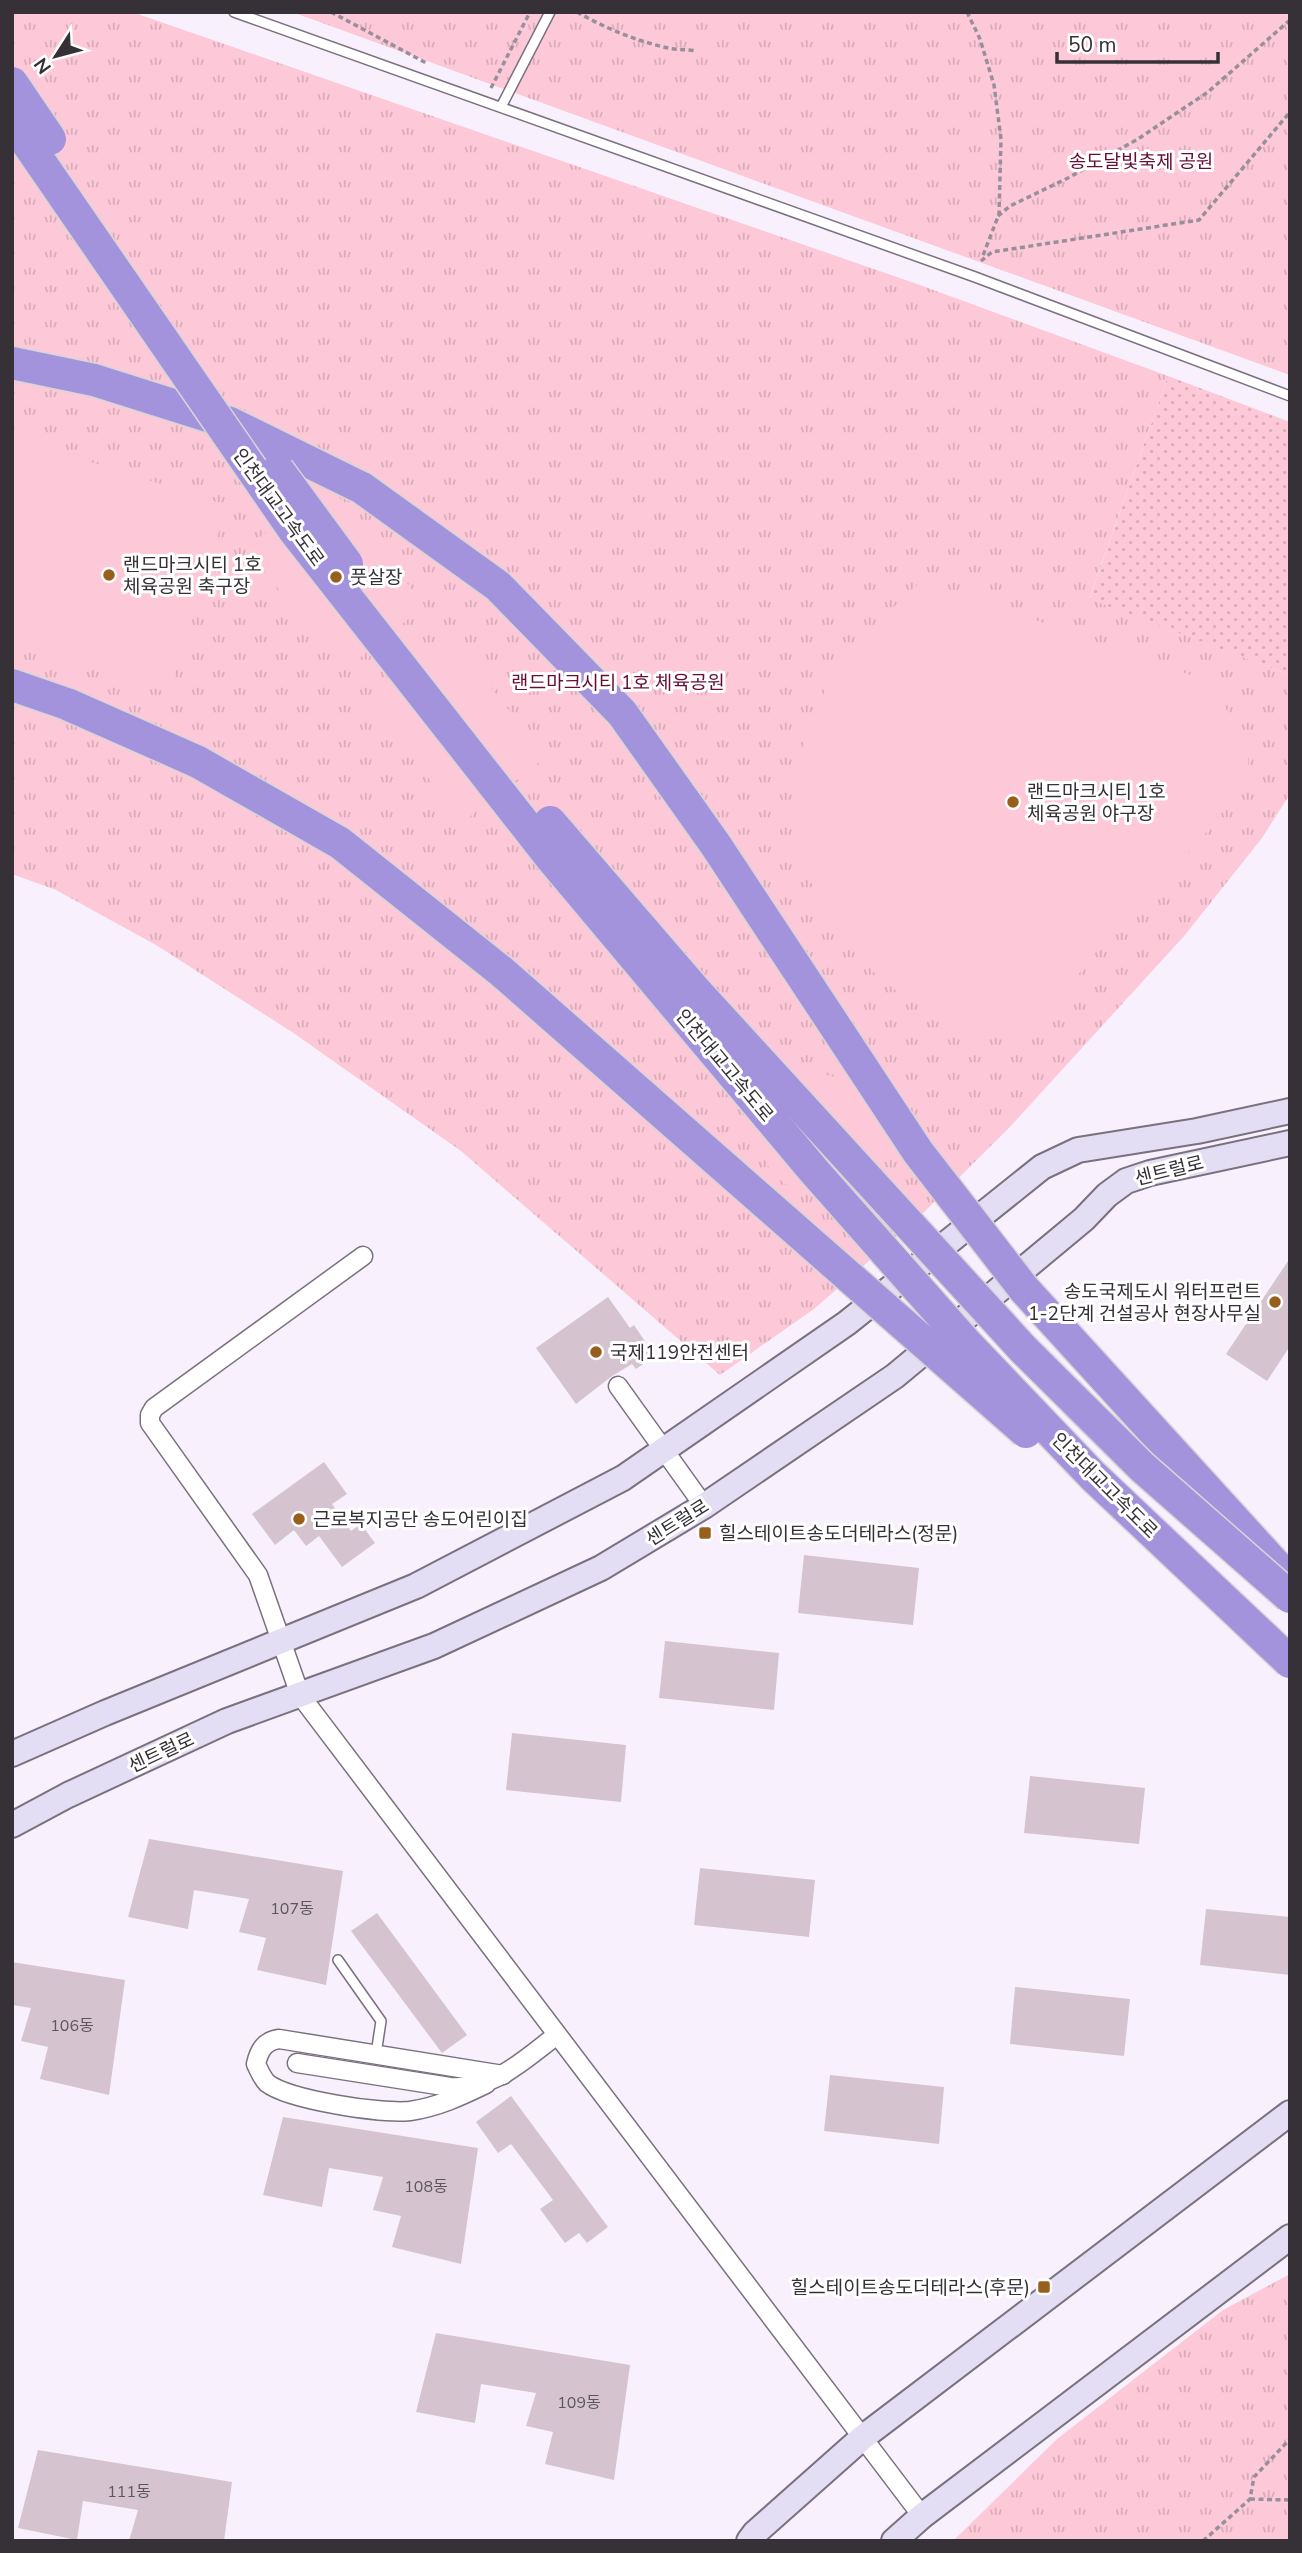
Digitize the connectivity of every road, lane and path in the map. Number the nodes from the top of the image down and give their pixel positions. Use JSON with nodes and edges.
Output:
{"nodes":[{"id":1,"x":234,"y":12,"type":"edge"},
{"id":2,"x":331,"y":12,"type":"edge"},
{"id":3,"x":530,"y":12,"type":"edge"},
{"id":4,"x":550,"y":12,"type":"edge"},
{"id":5,"x":577,"y":12,"type":"edge"},
{"id":6,"x":967,"y":12,"type":"edge"},
{"id":7,"x":1290,"y":20,"type":"edge"},
{"id":8,"x":696,"y":51,"type":"dead end"},
{"id":9,"x":428,"y":64,"type":"dead end"},
{"id":10,"x":12,"y":83,"type":"edge"},
{"id":11,"x":490,"y":90,"type":"dead end"},
{"id":12,"x":501,"y":107,"type":"junction"},
{"id":13,"x":1290,"y":112,"type":"edge"},
{"id":14,"x":12,"y":121,"type":"edge"},
{"id":15,"x":998,"y":216,"type":"junction"},
{"id":16,"x":981,"y":261,"type":"junction"},
{"id":17,"x":975,"y":277,"type":"junction"},
{"id":18,"x":12,"y":363,"type":"edge"},
{"id":19,"x":1290,"y":396,"type":"edge"},
{"id":20,"x":12,"y":685,"type":"edge"},
{"id":21,"x":1290,"y":1111,"type":"edge"},
{"id":22,"x":1290,"y":1143,"type":"edge"},
{"id":23,"x":363,"y":1256,"type":"dead end"},
{"id":24,"x":618,"y":1387,"type":"dead end"},
{"id":25,"x":663,"y":1450,"type":"junction"},
{"id":26,"x":704,"y":1506,"type":"junction"},
{"id":27,"x":1290,"y":1581,"type":"edge"},
{"id":28,"x":1290,"y":1597,"type":"edge"},
{"id":29,"x":281,"y":1641,"type":"junction"},
{"id":30,"x":1290,"y":1663,"type":"edge"},
{"id":31,"x":300,"y":1695,"type":"junction"},
{"id":32,"x":12,"y":1754,"type":"edge"},
{"id":33,"x":12,"y":1825,"type":"edge"},
{"id":34,"x":338,"y":1960,"type":"dead end"},
{"id":35,"x":557,"y":2035,"type":"junction"},
{"id":36,"x":376,"y":2054,"type":"junction"},
{"id":37,"x":297,"y":2063,"type":"dead end"},
{"id":38,"x":503,"y":2075,"type":"junction"},
{"id":39,"x":486,"y":2084,"type":"junction"},
{"id":40,"x":1290,"y":2113,"type":"edge"},
{"id":41,"x":1290,"y":2238,"type":"edge"},
{"id":42,"x":862,"y":2438,"type":"junction"},
{"id":43,"x":1290,"y":2440,"type":"edge"},
{"id":44,"x":1250,"y":2499,"type":"junction"},
{"id":45,"x":1290,"y":2500,"type":"edge"},
{"id":46,"x":922,"y":2516,"type":"junction"},
{"id":47,"x":749,"y":2541,"type":"edge"},
{"id":48,"x":894,"y":2541,"type":"edge"},
{"id":49,"x":1203,"y":2541,"type":"edge"}],
"edges":[{"from":1,"to":12,"type":"lane"},
{"from":2,"to":9,"type":"path"},
{"from":3,"to":11,"type":"path"},
{"from":4,"to":12,"type":"lane"},
{"from":5,"to":8,"type":"path"},
{"from":6,"to":15,"type":"path"},
{"from":7,"to":15,"type":"path"},
{"from":10,"to":28,"type":"highway","name":"인천대교고속도로","bridge":true},
{"from":12,"to":17,"type":"lane"},
{"from":13,"to":16,"type":"path"},
{"from":14,"to":30,"type":"highway","name":"인천대교고속도로","bridge":true},
{"from":15,"to":16,"type":"path"},
{"from":16,"to":17,"type":"path"},
{"from":17,"to":19,"type":"lane"},
{"from":18,"to":27,"type":"highway","name":"인천대교고속도로","bridge":true},
{"from":20,"to":30,"type":"highway","name":"인천대교고속도로","bridge":true},
{"from":21,"to":25,"type":"main road","name":"센트럴로"},
{"from":22,"to":26,"type":"main road","name":"센트럴로"},
{"from":23,"to":29,"type":"street"},
{"from":24,"to":25,"type":"street"},
{"from":25,"to":26,"type":"street"},
{"from":25,"to":29,"type":"main road","name":"센트럴로"},
{"from":26,"to":31,"type":"main road","name":"센트럴로"},
{"from":29,"to":31,"type":"street"},
{"from":29,"to":32,"type":"main road","name":"센트럴로"},
{"from":31,"to":33,"type":"main road","name":"센트럴로"},
{"from":31,"to":35,"type":"street"},
{"from":34,"to":36,"type":"lane"},
{"from":35,"to":38,"type":"street"},
{"from":35,"to":42,"type":"street"},
{"from":36,"to":38,"type":"street"},
{"from":36,"to":39,"type":"street"},
{"from":37,"to":39,"type":"street"},
{"from":38,"to":39,"type":"street"},
{"from":40,"to":42,"type":"main road"},
{"from":41,"to":46,"type":"main road"},
{"from":42,"to":46,"type":"street"},
{"from":42,"to":47,"type":"main road"},
{"from":43,"to":44,"type":"path"},
{"from":44,"to":45,"type":"path"},
{"from":44,"to":49,"type":"path"},
{"from":46,"to":48,"type":"main road"}]}
